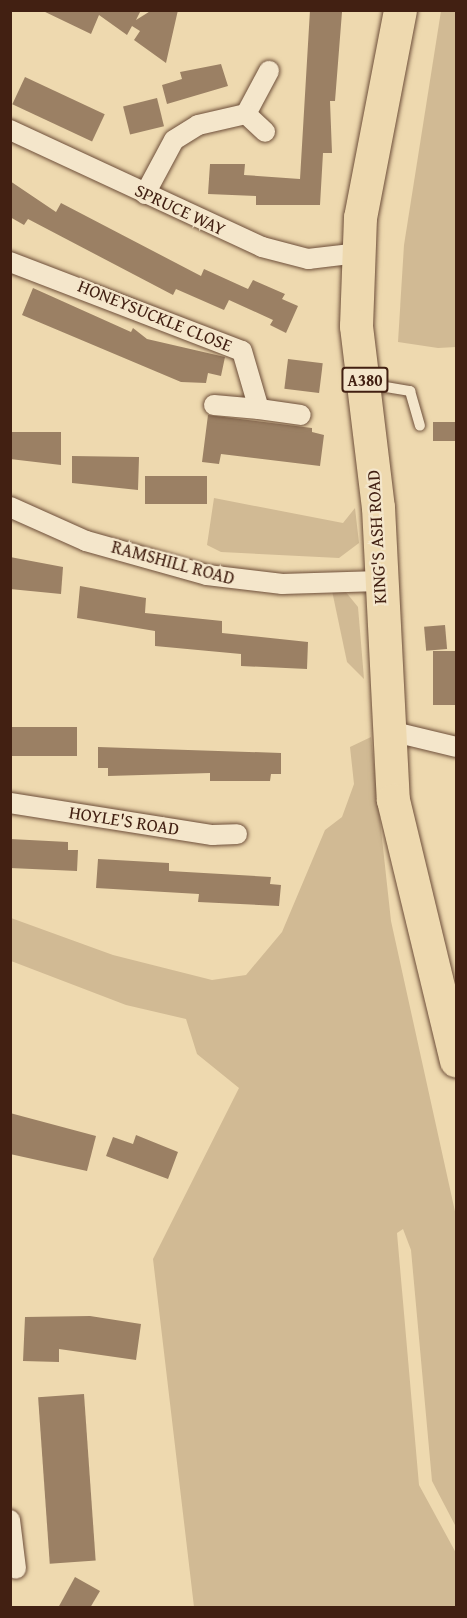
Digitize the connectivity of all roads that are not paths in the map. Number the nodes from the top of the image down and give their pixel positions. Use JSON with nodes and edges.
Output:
{"nodes":[{"id":1,"x":400,"y":10,"type":"edge"},
{"id":2,"x":269,"y":71,"type":"dead end"},
{"id":3,"x":246,"y":114,"type":"junction"},
{"id":4,"x":10,"y":130,"type":"edge"},
{"id":5,"x":265,"y":132,"type":"dead end"},
{"id":6,"x":145,"y":194,"type":"junction"},
{"id":7,"x":358,"y":253,"type":"junction"},
{"id":8,"x":10,"y":262,"type":"edge"},
{"id":9,"x":366,"y":384,"type":"junction"},
{"id":10,"x":214,"y":405,"type":"dead end"},
{"id":11,"x":259,"y":409,"type":"junction"},
{"id":12,"x":301,"y":415,"type":"dead end"},
{"id":13,"x":420,"y":426,"type":"dead end"},
{"id":14,"x":10,"y":507,"type":"edge"},
{"id":15,"x":380,"y":581,"type":"junction"},
{"id":16,"x":390,"y":731,"type":"junction"},
{"id":17,"x":456,"y":747,"type":"edge"},
{"id":18,"x":10,"y":803,"type":"edge"},
{"id":19,"x":237,"y":834,"type":"dead end"},
{"id":20,"x":456,"y":1060,"type":"edge"},
{"id":21,"x":10,"y":1520,"type":"edge"},
{"id":22,"x":13,"y":1570,"type":"edge"}],
"edges":[{"from":1,"to":7,"type":"highway","name":"KING'S ASH ROAD","number":"A380"},
{"from":2,"to":3,"type":"street"},
{"from":3,"to":5,"type":"street"},
{"from":3,"to":6,"type":"street"},
{"from":4,"to":6,"type":"street","name":"SPRUCE WAY"},
{"from":6,"to":7,"type":"street","name":"SPRUCE WAY"},
{"from":7,"to":9,"type":"highway","name":"KING'S ASH ROAD","number":"A380"},
{"from":8,"to":11,"type":"street","name":"HONEYSUCKLE CLOSE"},
{"from":9,"to":13,"type":"lane"},
{"from":9,"to":15,"type":"highway","name":"KING'S ASH ROAD","number":"A380"},
{"from":10,"to":11,"type":"street"},
{"from":11,"to":12,"type":"street"},
{"from":14,"to":15,"type":"street","name":"RAMSHILL ROAD"},
{"from":15,"to":16,"type":"highway","name":"KING'S ASH ROAD","number":"A380"},
{"from":16,"to":17,"type":"street"},
{"from":16,"to":20,"type":"highway","name":"KING'S ASH ROAD","number":"A380"},
{"from":18,"to":19,"type":"street","name":"HOYLE'S ROAD"},
{"from":21,"to":22,"type":"street"}]}
